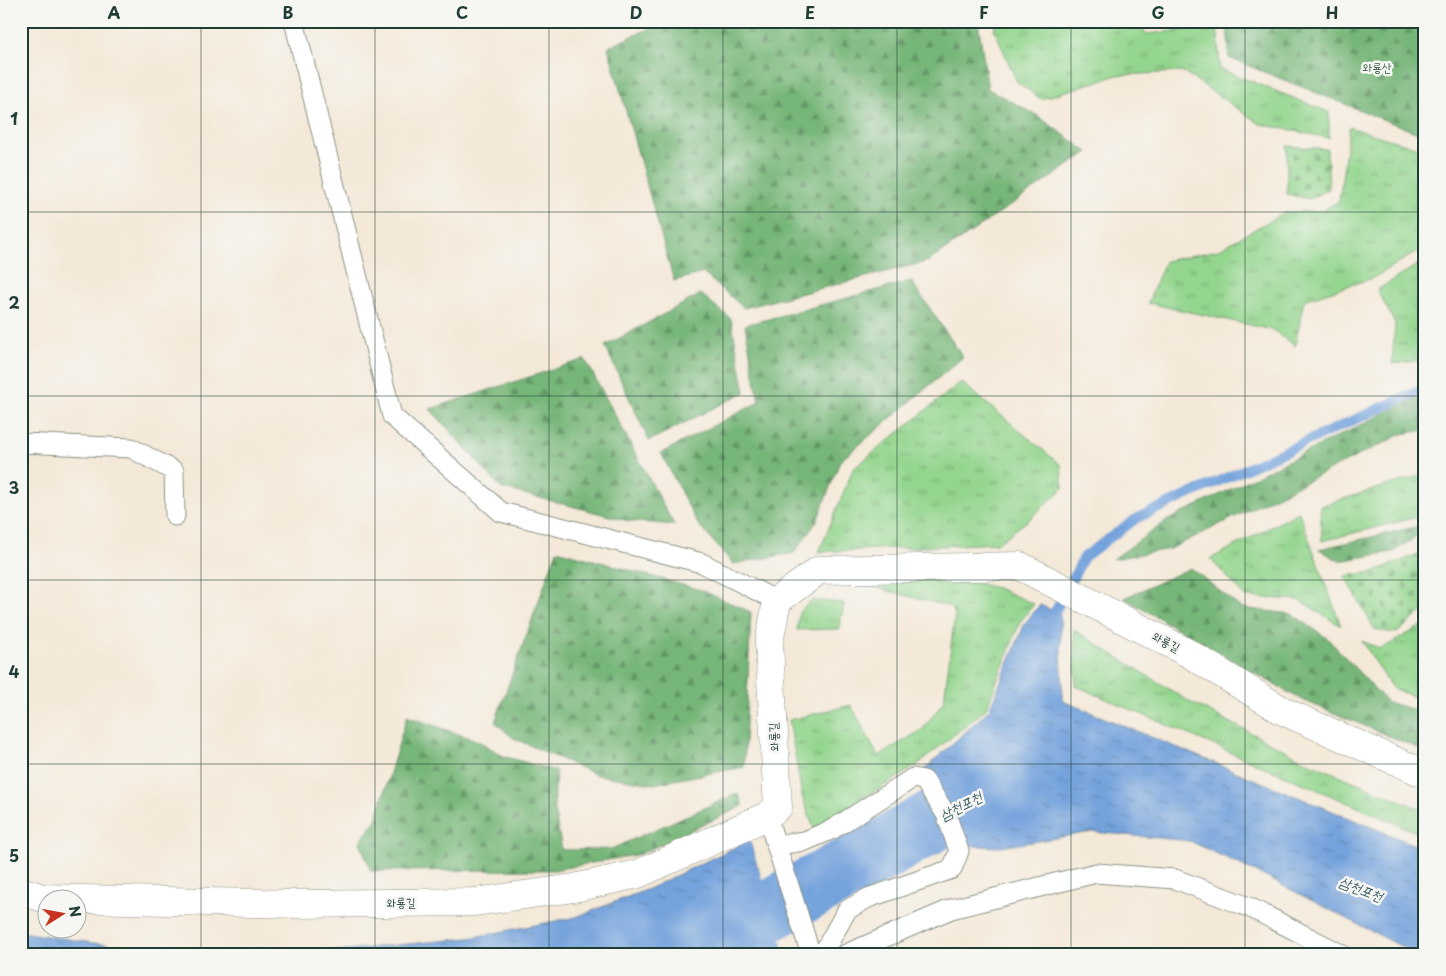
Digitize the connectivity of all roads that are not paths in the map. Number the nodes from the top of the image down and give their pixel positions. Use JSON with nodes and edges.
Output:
{"nodes":[{"id":1,"x":294,"y":21,"type":"edge"},
{"id":2,"x":21,"y":443,"type":"edge"},
{"id":3,"x":176,"y":516,"type":"dead end"},
{"id":4,"x":777,"y":601,"type":"junction"},
{"id":5,"x":1425,"y":774,"type":"edge"},
{"id":6,"x":767,"y":816,"type":"junction"},
{"id":7,"x":776,"y":845,"type":"junction"},
{"id":8,"x":21,"y":891,"type":"edge"},
{"id":9,"x":811,"y":955,"type":"edge"},
{"id":10,"x":822,"y":955,"type":"edge"},
{"id":11,"x":844,"y":955,"type":"edge"},
{"id":12,"x":1343,"y":955,"type":"edge"}],
"edges":[{"from":1,"to":4,"type":"lane"},
{"from":2,"to":3,"type":"lane"},
{"from":4,"to":5,"type":"street","name":"와룡길"},
{"from":4,"to":6,"type":"street","name":"와룡길"},
{"from":6,"to":7,"type":"lane"},
{"from":6,"to":8,"type":"street","name":"와룡길"},
{"from":7,"to":9,"type":"lane"},
{"from":7,"to":10,"type":"lane"},
{"from":11,"to":12,"type":"lane"}]}
